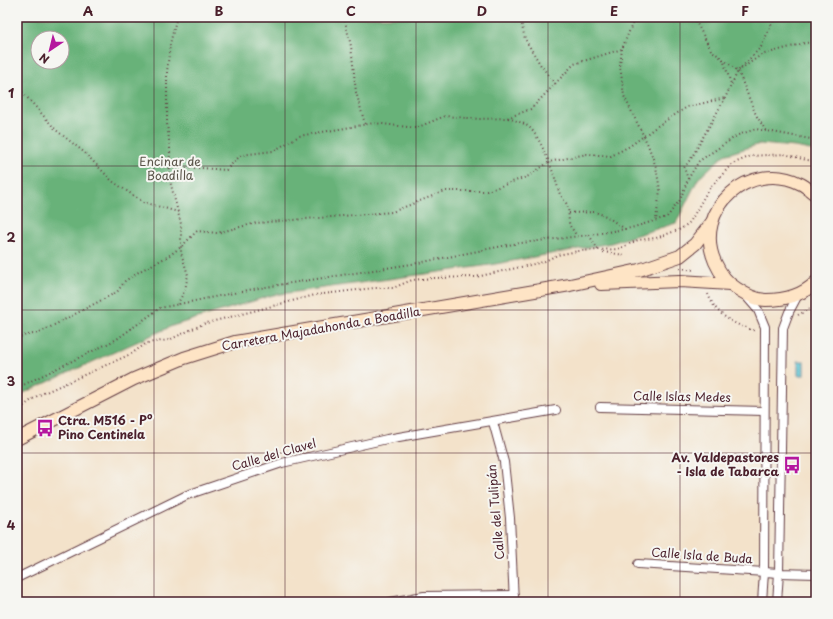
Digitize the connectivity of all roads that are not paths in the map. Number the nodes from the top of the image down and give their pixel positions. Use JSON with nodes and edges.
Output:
{"nodes":[{"id":1,"x":816,"y":195,"type":"edge"},
{"id":2,"x":712,"y":222,"type":"junction"},
{"id":3,"x":816,"y":282,"type":"edge"},
{"id":4,"x":730,"y":284,"type":"junction"},
{"id":5,"x":570,"y":285,"type":"junction"},
{"id":6,"x":745,"y":294,"type":"junction"},
{"id":7,"x":798,"y":296,"type":"junction"},
{"id":8,"x":600,"y":407,"type":"dead end"},
{"id":9,"x":556,"y":410,"type":"dead end"},
{"id":10,"x":764,"y":411,"type":"junction"},
{"id":11,"x":493,"y":422,"type":"junction"},
{"id":12,"x":17,"y":440,"type":"edge"},
{"id":13,"x":638,"y":564,"type":"dead end"},
{"id":14,"x":764,"y":572,"type":"junction"},
{"id":15,"x":779,"y":573,"type":"junction"},
{"id":16,"x":816,"y":574,"type":"edge"},
{"id":17,"x":17,"y":578,"type":"edge"},
{"id":18,"x":514,"y":598,"type":"edge"},
{"id":19,"x":17,"y":599,"type":"edge"},
{"id":20,"x":19,"y":602,"type":"edge"},
{"id":21,"x":390,"y":602,"type":"edge"},
{"id":22,"x":762,"y":602,"type":"edge"},
{"id":23,"x":777,"y":602,"type":"edge"}],
"edges":[{"from":1,"to":2,"type":"street"},
{"from":2,"to":4,"type":"street"},
{"from":2,"to":5,"type":"street","name":"Carretera Majadahonda a Boadilla"},
{"from":3,"to":7,"type":"street"},
{"from":4,"to":5,"type":"street","name":"Carretera Majadahonda a Boadilla"},
{"from":4,"to":6,"type":"street"},
{"from":5,"to":12,"type":"street","name":"Carretera Majadahonda a Boadilla"},
{"from":6,"to":7,"type":"street"},
{"from":6,"to":10,"type":"street"},
{"from":7,"to":15,"type":"street"},
{"from":8,"to":10,"type":"street","name":"Calle Islas Medes"},
{"from":9,"to":11,"type":"street","name":"Calle del Clavel"},
{"from":10,"to":14,"type":"street"},
{"from":11,"to":17,"type":"street","name":"Calle del Clavel"},
{"from":11,"to":18,"type":"street","name":"Calle del Tulipán"},
{"from":13,"to":14,"type":"street","name":"Calle Isla de Buda"},
{"from":14,"to":15,"type":"street","name":"Calle Isla de Buda"},
{"from":14,"to":22,"type":"street"},
{"from":15,"to":16,"type":"street","name":"Calle Isla de Buda"},
{"from":15,"to":23,"type":"street"},
{"from":18,"to":21,"type":"street"},
{"from":19,"to":20,"type":"street"}]}
